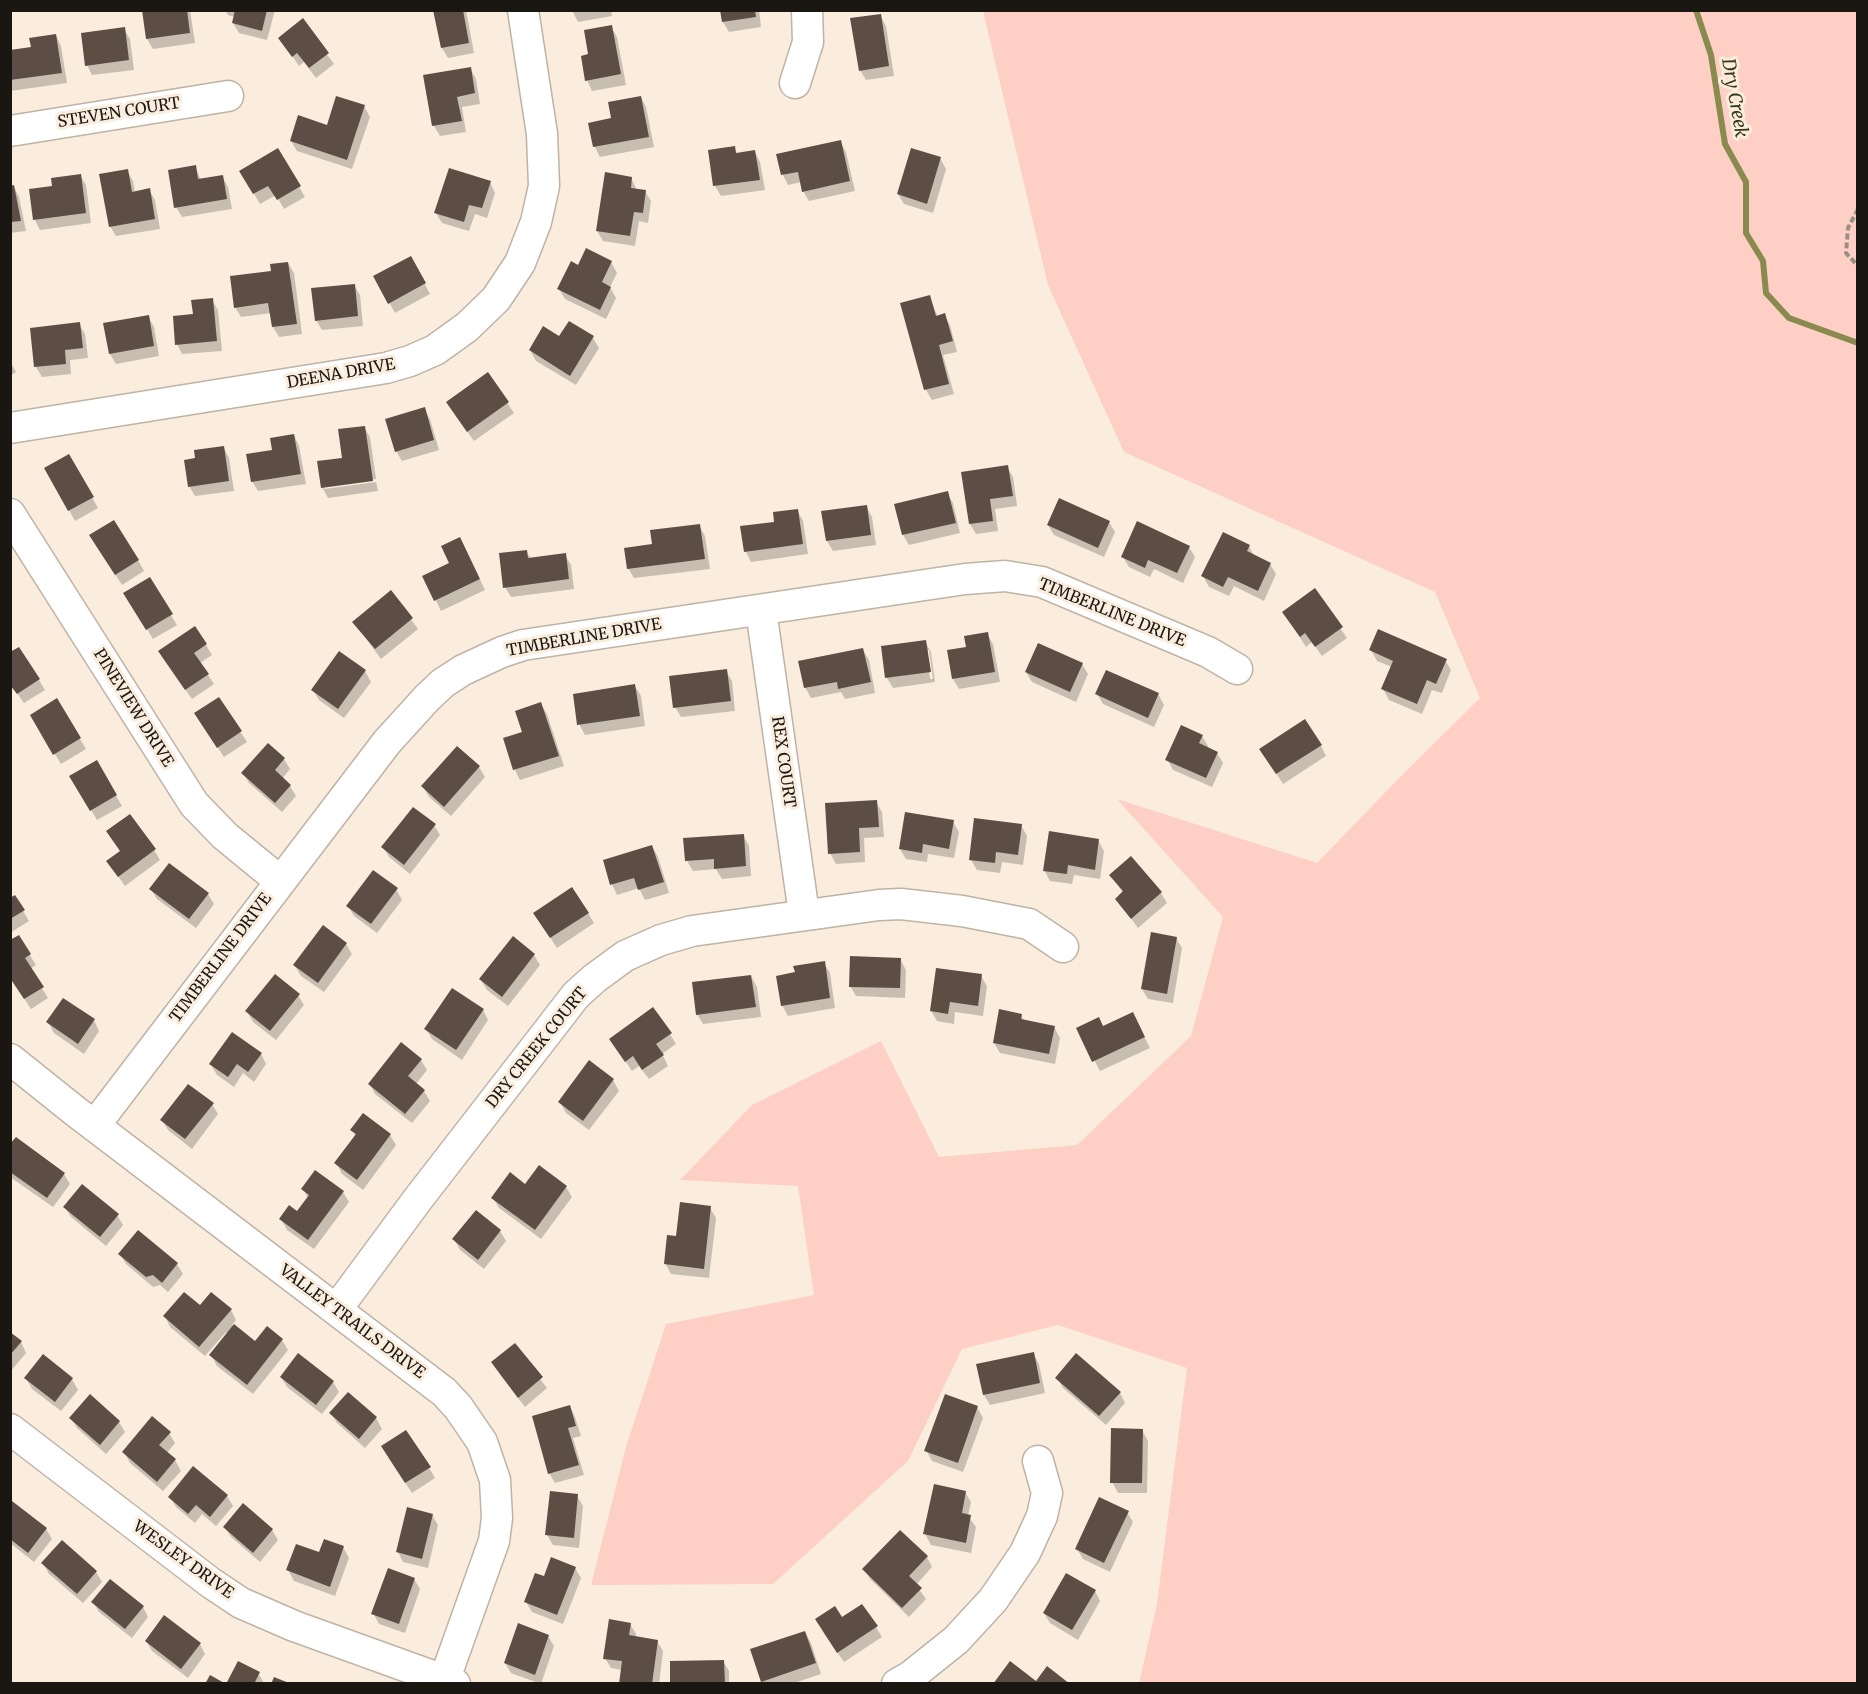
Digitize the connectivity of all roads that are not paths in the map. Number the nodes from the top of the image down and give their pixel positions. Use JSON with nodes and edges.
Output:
{"nodes":[{"id":1,"x":523,"y":10,"type":"edge"},
{"id":2,"x":807,"y":10,"type":"edge"},
{"id":3,"x":795,"y":82,"type":"dead end"},
{"id":4,"x":228,"y":96,"type":"dead end"},
{"id":5,"x":10,"y":131,"type":"edge"},
{"id":6,"x":10,"y":428,"type":"edge"},
{"id":7,"x":10,"y":514,"type":"edge"},
{"id":8,"x":761,"y":609,"type":"junction"},
{"id":9,"x":1237,"y":669,"type":"dead end"},
{"id":10,"x":280,"y":881,"type":"junction"},
{"id":11,"x":804,"y":914,"type":"junction"},
{"id":12,"x":1063,"y":947,"type":"dead end"},
{"id":13,"x":10,"y":1059,"type":"edge"},
{"id":14,"x":95,"y":1125,"type":"junction"},
{"id":15,"x":336,"y":1310,"type":"junction"},
{"id":16,"x":10,"y":1429,"type":"edge"},
{"id":17,"x":1038,"y":1461,"type":"dead end"},
{"id":18,"x":448,"y":1682,"type":"edge"},
{"id":19,"x":897,"y":1683,"type":"edge"}],
"edges":[{"from":1,"to":6,"type":"street","name":"DEENA DRIVE"},
{"from":2,"to":3,"type":"street"},
{"from":4,"to":5,"type":"street","name":"STEVEN COURT"},
{"from":7,"to":10,"type":"street","name":"PINEVIEW DRIVE"},
{"from":8,"to":9,"type":"street","name":"TIMBERLINE DRIVE"},
{"from":8,"to":10,"type":"street","name":"TIMBERLINE DRIVE"},
{"from":8,"to":11,"type":"street","name":"REX COURT"},
{"from":10,"to":14,"type":"street","name":"TIMBERLINE DRIVE"},
{"from":11,"to":12,"type":"street","name":"DRY CREEK COURT"},
{"from":11,"to":15,"type":"street","name":"DRY CREEK COURT"},
{"from":13,"to":14,"type":"street","name":"VALLEY TRAILS DRIVE"},
{"from":14,"to":15,"type":"street","name":"VALLEY TRAILS DRIVE"},
{"from":15,"to":18,"type":"street","name":"VALLEY TRAILS DRIVE"},
{"from":16,"to":18,"type":"street","name":"WESLEY DRIVE"},
{"from":17,"to":19,"type":"street"}]}
